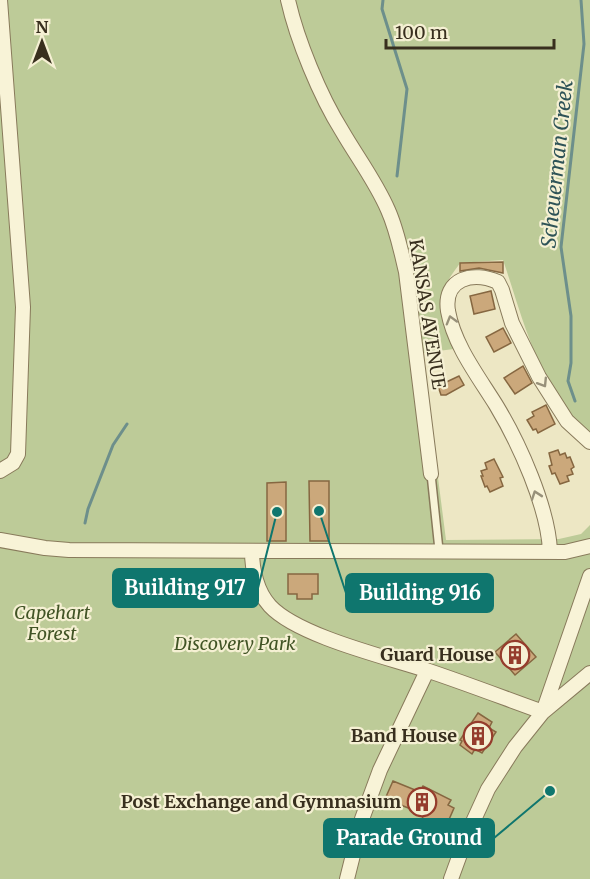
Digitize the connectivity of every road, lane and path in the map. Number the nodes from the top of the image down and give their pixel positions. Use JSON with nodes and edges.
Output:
{"nodes":[{"id":1,"x":0,"y":0,"type":"edge"},
{"id":2,"x":288,"y":0,"type":"edge"},
{"id":3,"x":590,"y":442,"type":"edge"},
{"id":4,"x":0,"y":471,"type":"edge"},
{"id":5,"x":431,"y":474,"type":"joint"},
{"id":6,"x":0,"y":540,"type":"edge"},
{"id":7,"x":590,"y":546,"type":"edge"},
{"id":8,"x":439,"y":550,"type":"junction"},
{"id":9,"x":252,"y":551,"type":"junction"},
{"id":10,"x":550,"y":551,"type":"junction"},
{"id":11,"x":590,"y":576,"type":"edge"},
{"id":12,"x":427,"y":671,"type":"junction"},
{"id":13,"x":590,"y":673,"type":"edge"},
{"id":14,"x":543,"y":711,"type":"junction"},
{"id":15,"x":347,"y":879,"type":"edge"},
{"id":16,"x":451,"y":879,"type":"edge"}],
"edges":[{"from":1,"to":4,"type":"street"},
{"from":2,"to":5,"type":"street","name":"KANSAS AVENUE"},
{"from":10,"to":3,"type":"street","one_way":true},
{"from":5,"to":8,"type":"lane","name":"KANSAS AVENUE"},
{"from":6,"to":9,"type":"street"},
{"from":7,"to":10,"type":"street"},
{"from":8,"to":9,"type":"street"},
{"from":8,"to":10,"type":"street"},
{"from":9,"to":12,"type":"street"},
{"from":11,"to":14,"type":"street"},
{"from":12,"to":14,"type":"street"},
{"from":12,"to":15,"type":"street"},
{"from":13,"to":14,"type":"street"},
{"from":14,"to":16,"type":"street"}]}
